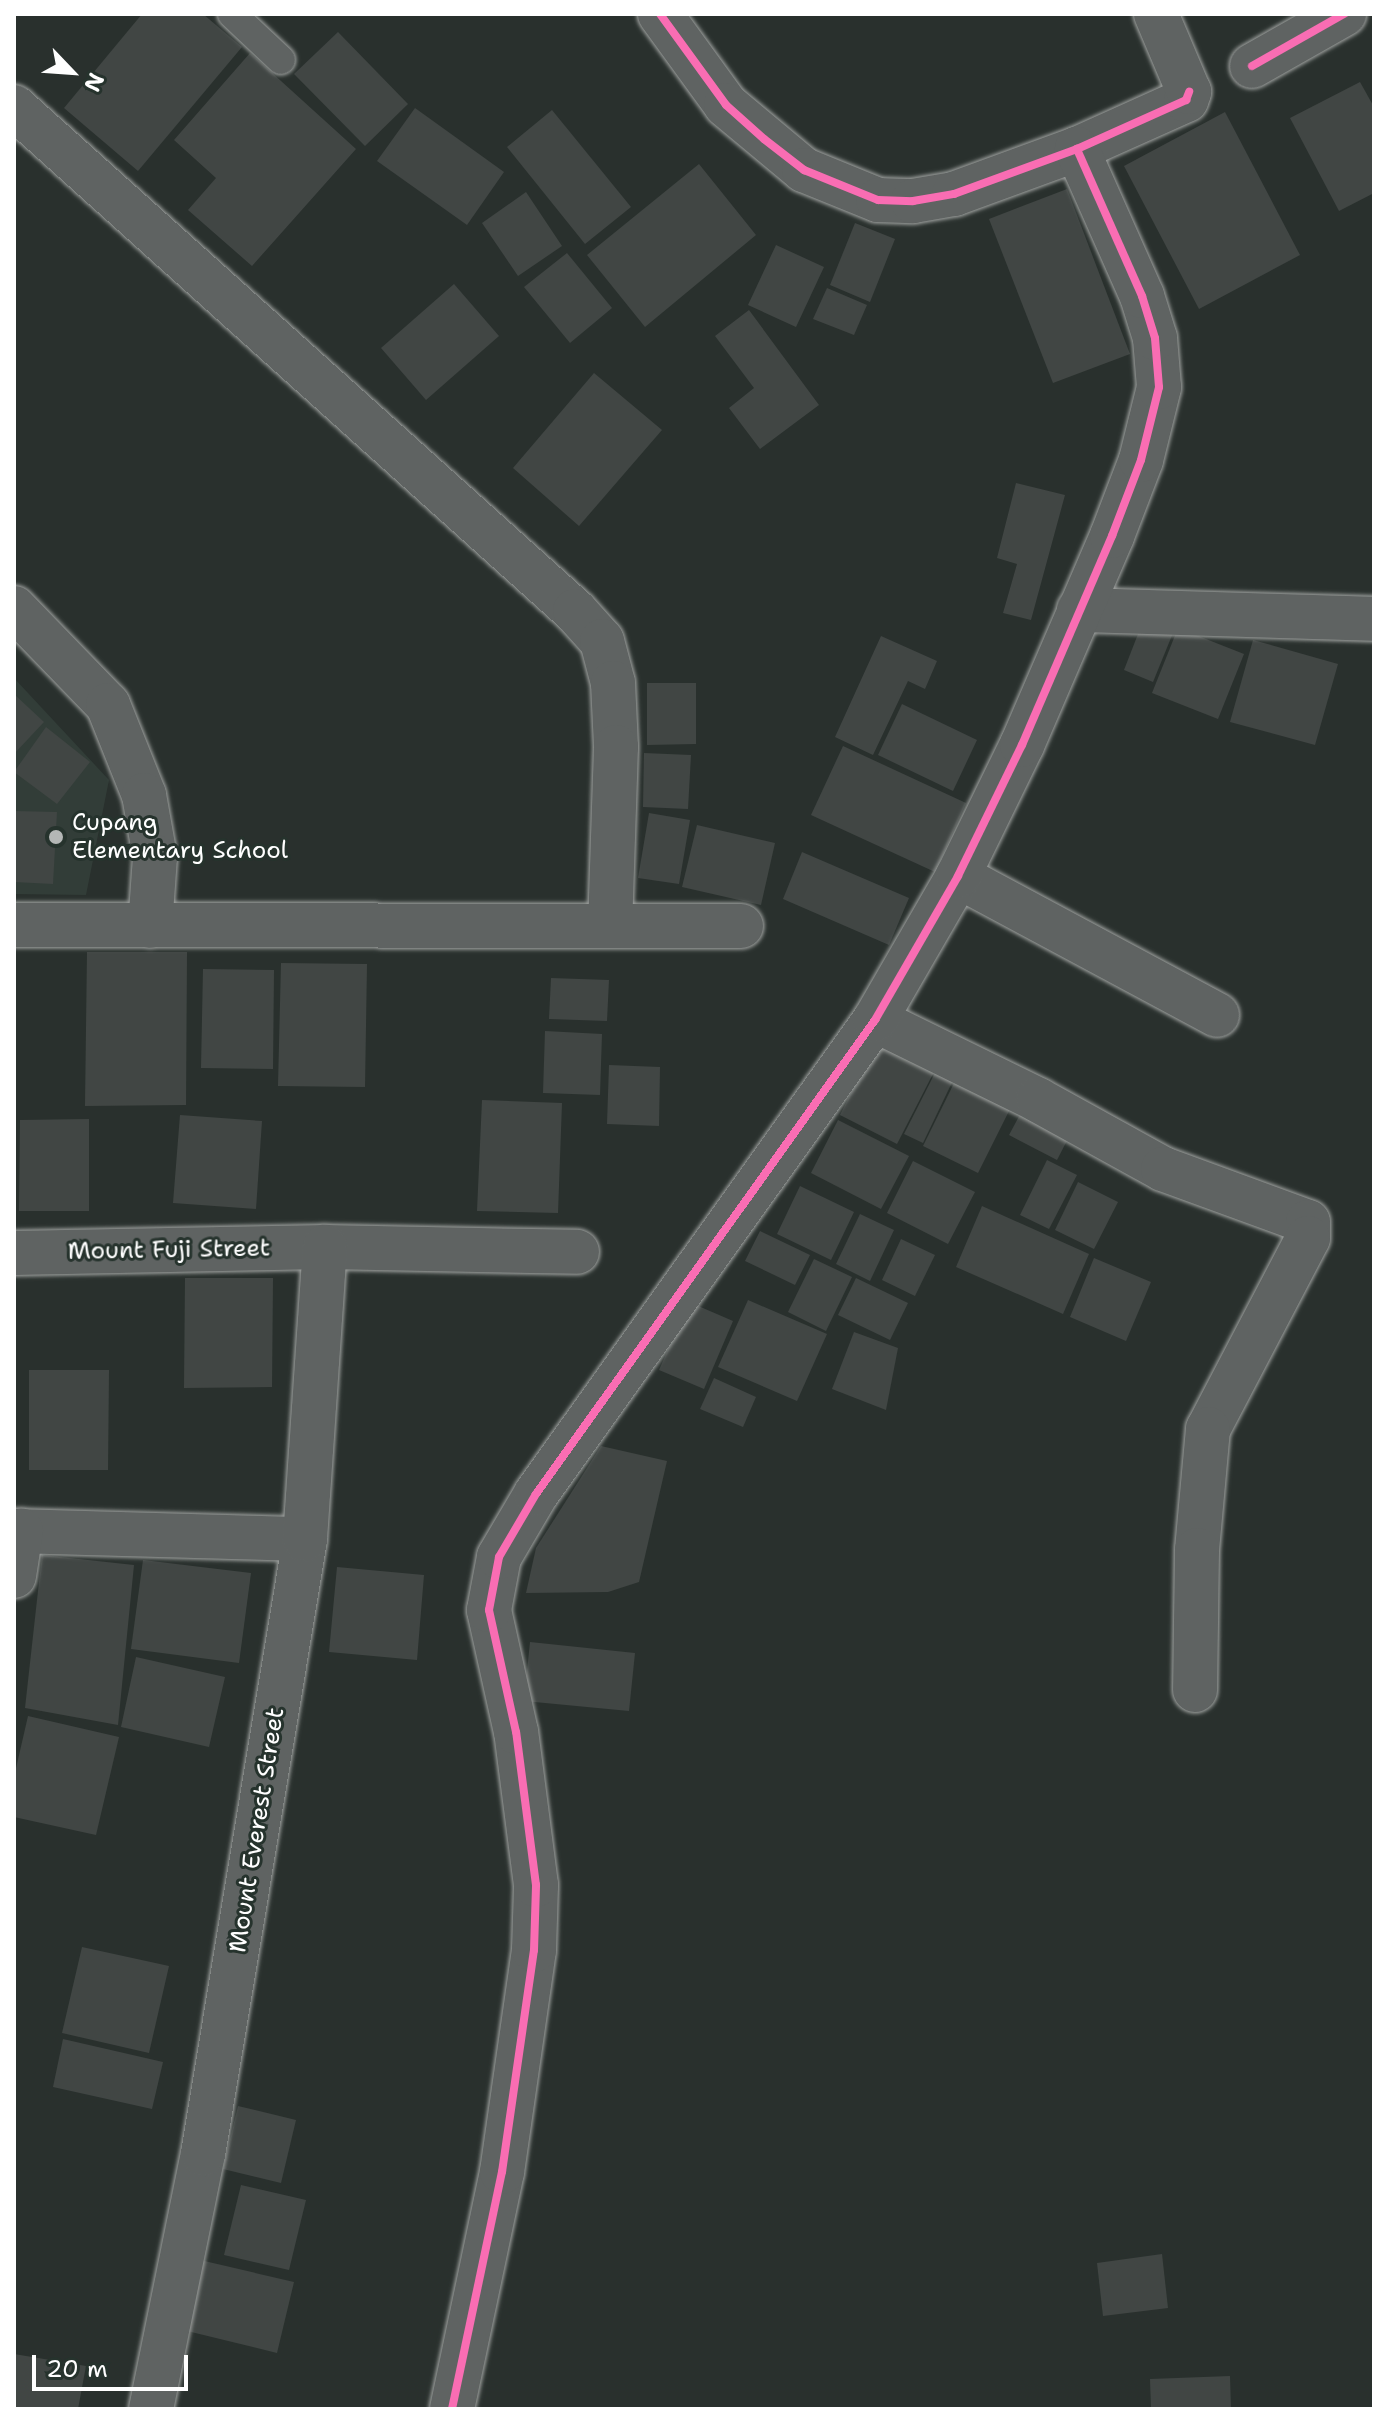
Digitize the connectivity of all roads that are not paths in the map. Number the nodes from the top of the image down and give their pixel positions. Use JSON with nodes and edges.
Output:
{"nodes":[{"id":1,"x":232,"y":14,"type":"edge"},
{"id":2,"x":660,"y":14,"type":"edge"},
{"id":3,"x":1156,"y":14,"type":"edge"},
{"id":4,"x":1344,"y":14,"type":"edge"},
{"id":5,"x":281,"y":60,"type":"dead end"},
{"id":6,"x":1252,"y":66,"type":"dead end"},
{"id":7,"x":14,"y":107,"type":"edge"},
{"id":8,"x":1077,"y":149,"type":"junction"},
{"id":9,"x":14,"y":608,"type":"edge"},
{"id":10,"x":1079,"y":610,"type":"junction"},
{"id":11,"x":1374,"y":619,"type":"edge"},
{"id":12,"x":958,"y":876,"type":"junction"},
{"id":13,"x":610,"y":924,"type":"junction"},
{"id":14,"x":14,"y":925,"type":"edge"},
{"id":15,"x":150,"y":926,"type":"junction"},
{"id":16,"x":741,"y":926,"type":"dead end"},
{"id":17,"x":1217,"y":1015,"type":"dead end"},
{"id":18,"x":875,"y":1020,"type":"junction"},
{"id":19,"x":325,"y":1247,"type":"junction"},
{"id":20,"x":577,"y":1252,"type":"dead end"},
{"id":21,"x":14,"y":1253,"type":"edge"},
{"id":22,"x":18,"y":1531,"type":"edge"},
{"id":23,"x":305,"y":1539,"type":"junction"},
{"id":24,"x":14,"y":1576,"type":"edge"},
{"id":25,"x":1195,"y":1690,"type":"dead end"},
{"id":26,"x":151,"y":2409,"type":"edge"},
{"id":27,"x":452,"y":2409,"type":"edge"}],
"edges":[{"from":1,"to":5,"type":"lane"},
{"from":2,"to":8,"type":"street"},
{"from":3,"to":8,"type":"street"},
{"from":4,"to":6,"type":"street"},
{"from":7,"to":13,"type":"street"},
{"from":8,"to":10,"type":"street"},
{"from":9,"to":15,"type":"street"},
{"from":10,"to":11,"type":"street"},
{"from":10,"to":12,"type":"street"},
{"from":12,"to":17,"type":"street"},
{"from":12,"to":18,"type":"street"},
{"from":13,"to":15,"type":"street"},
{"from":13,"to":16,"type":"street"},
{"from":14,"to":15,"type":"street"},
{"from":18,"to":25,"type":"street"},
{"from":18,"to":27,"type":"street"},
{"from":19,"to":20,"type":"street","name":"Mount Fuji Street"},
{"from":19,"to":21,"type":"street","name":"Mount Fuji Street"},
{"from":19,"to":23,"type":"street","name":"Mount Everest Street"},
{"from":22,"to":23,"type":"street"},
{"from":22,"to":24,"type":"street"},
{"from":23,"to":26,"type":"street","name":"Mount Everest Street"}]}
